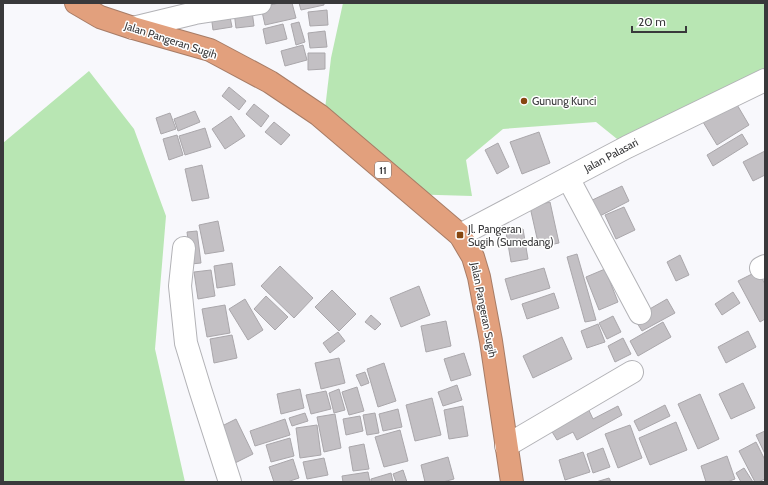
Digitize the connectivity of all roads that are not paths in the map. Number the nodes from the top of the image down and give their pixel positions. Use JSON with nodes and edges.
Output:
{"nodes":[{"id":1,"x":76,"y":3,"type":"edge"},
{"id":2,"x":260,"y":3,"type":"edge"},
{"id":3,"x":133,"y":28,"type":"junction"},
{"id":4,"x":765,"y":80,"type":"edge"},
{"id":5,"x":568,"y":178,"type":"junction"},
{"id":6,"x":460,"y":235,"type":"junction"},
{"id":7,"x":184,"y":248,"type":"dead end"},
{"id":8,"x":640,"y":313,"type":"dead end"},
{"id":9,"x":632,"y":372,"type":"dead end"},
{"id":10,"x":506,"y":446,"type":"junction"},
{"id":11,"x":230,"y":482,"type":"edge"},
{"id":12,"x":512,"y":482,"type":"edge"}],
"edges":[{"from":1,"to":3,"type":"highway","name":"Jalan Pangeran Sugih","number":"11"},
{"from":2,"to":3,"type":"street"},
{"from":3,"to":6,"type":"highway","name":"Jalan Pangeran Sugih","number":"11"},
{"from":4,"to":5,"type":"street","name":"Jalan Palasari"},
{"from":5,"to":6,"type":"street","name":"Jalan Palasari"},
{"from":5,"to":8,"type":"street"},
{"from":6,"to":10,"type":"highway","name":"Jalan Pangeran Sugih","number":"11"},
{"from":7,"to":11,"type":"street"},
{"from":9,"to":10,"type":"street"},
{"from":10,"to":12,"type":"highway","name":"Jalan Pangeran Sugih","number":"11"}]}
